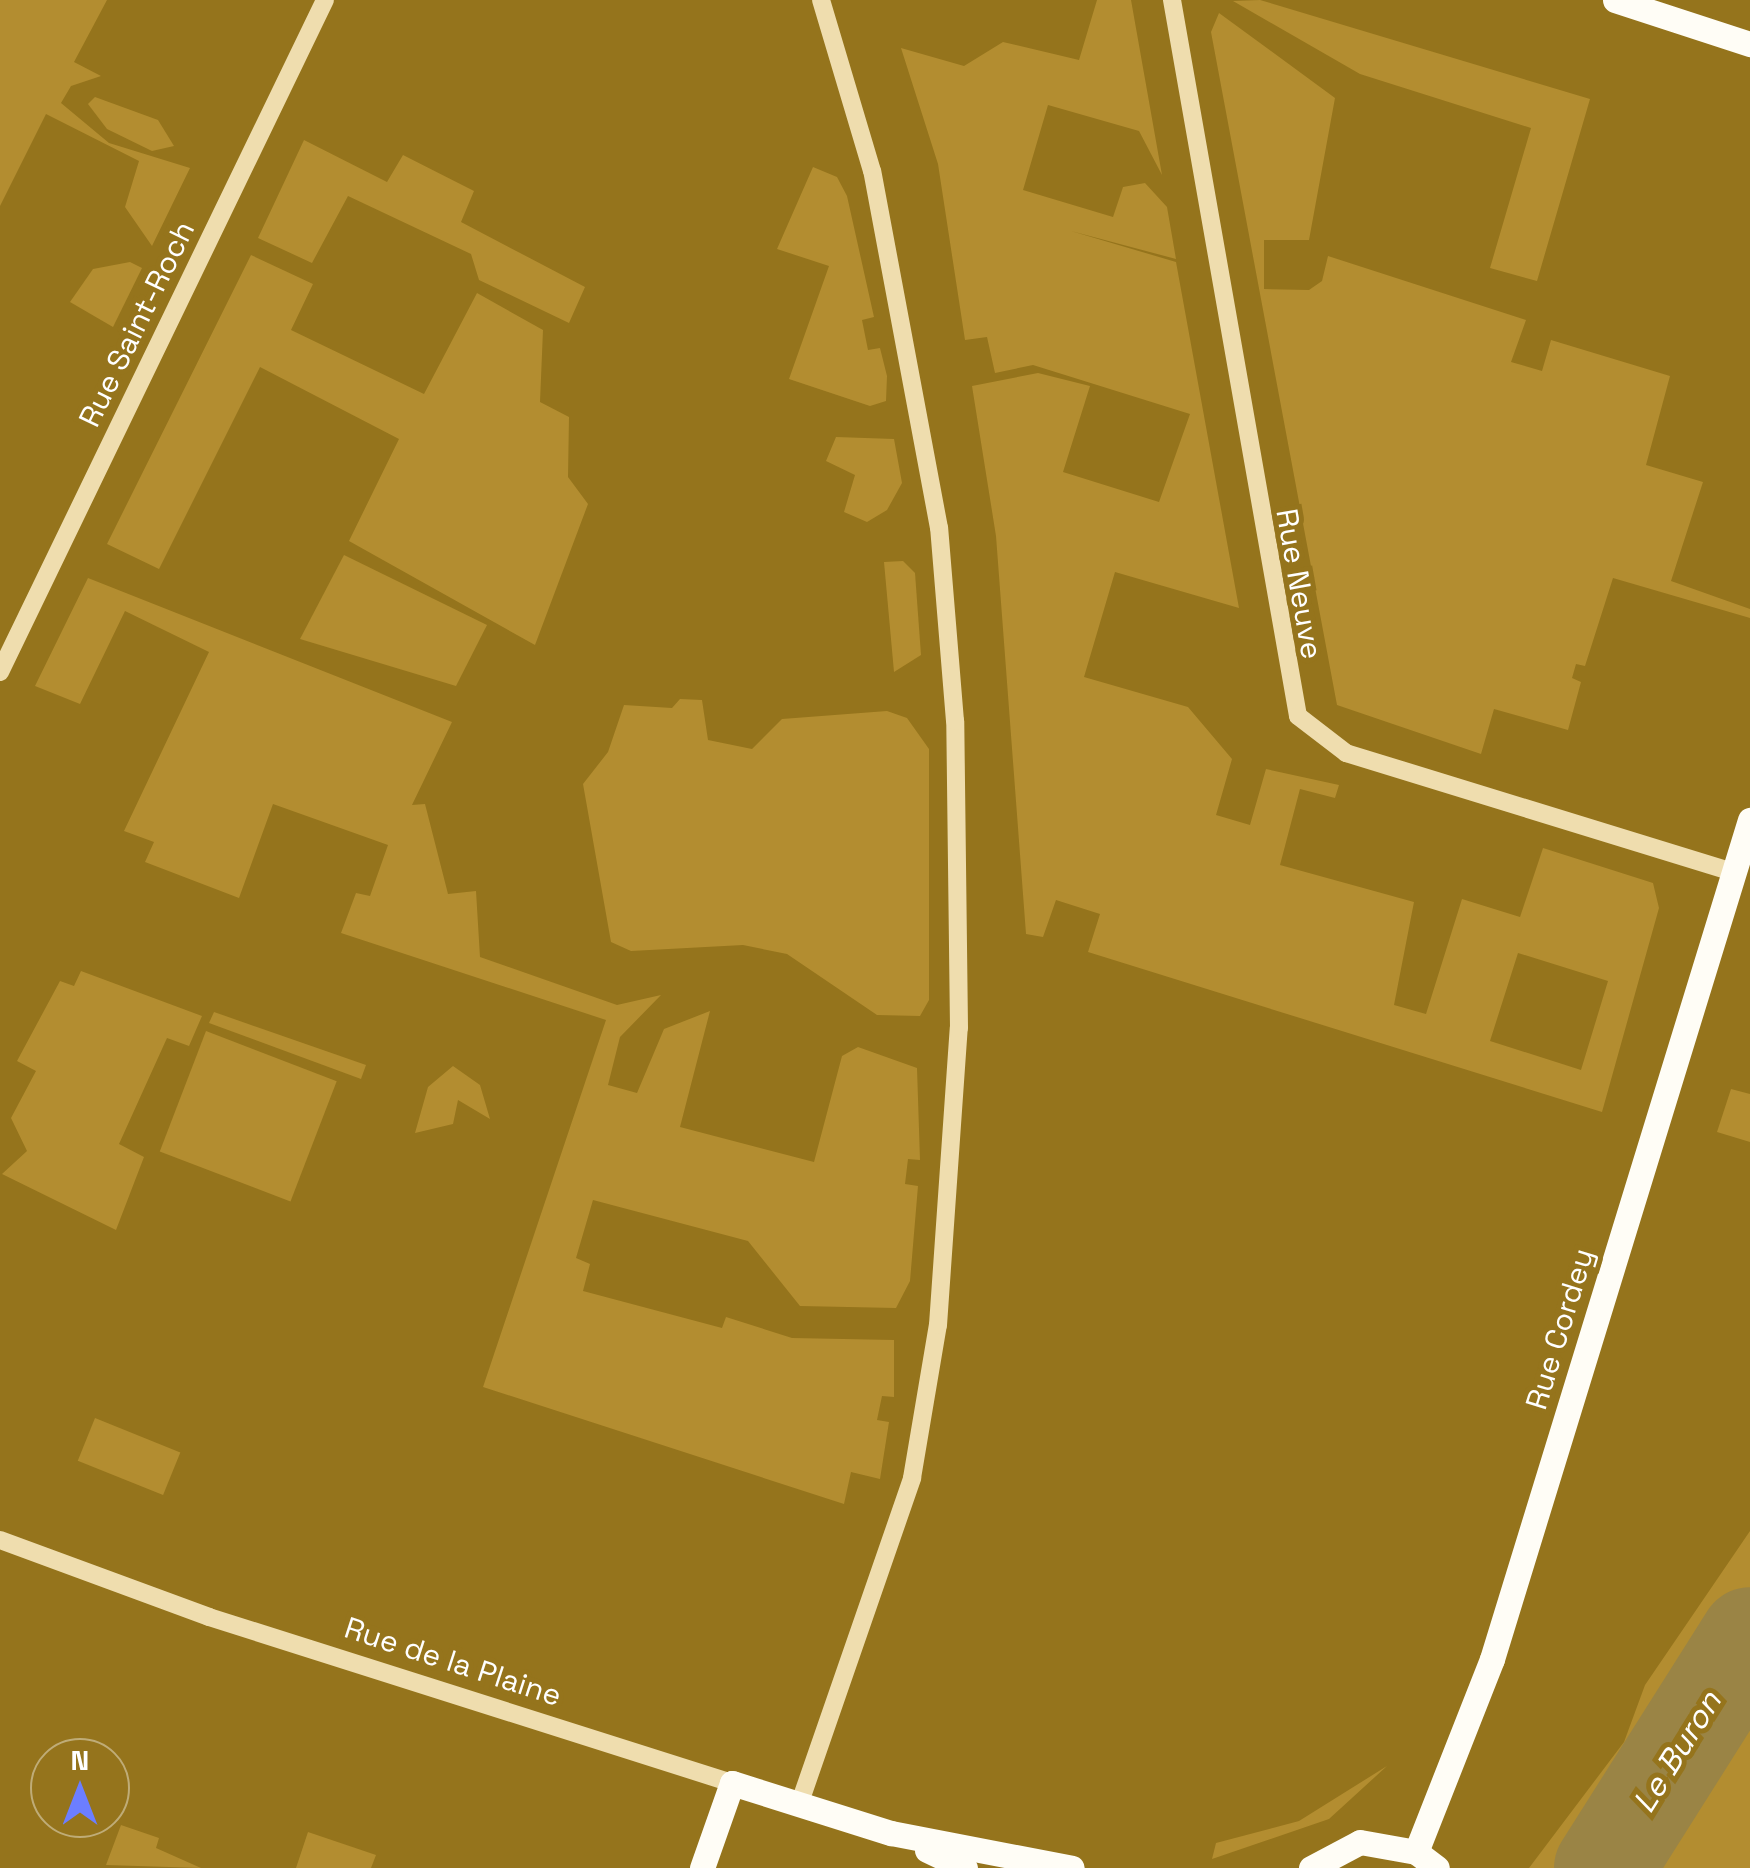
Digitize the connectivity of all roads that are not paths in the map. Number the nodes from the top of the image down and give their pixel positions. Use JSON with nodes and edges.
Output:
{"nodes":[{"id":1,"x":325,"y":0,"type":"edge"},
{"id":2,"x":822,"y":0,"type":"edge"},
{"id":3,"x":1172,"y":0,"type":"edge"},
{"id":4,"x":1615,"y":0,"type":"edge"},
{"id":5,"x":1750,"y":44,"type":"edge"},
{"id":6,"x":0,"y":672,"type":"edge"},
{"id":7,"x":1750,"y":820,"type":"edge"},
{"id":8,"x":1734,"y":872,"type":"junction"},
{"id":9,"x":0,"y":1540,"type":"edge"},
{"id":10,"x":732,"y":1784,"type":"junction"},
{"id":11,"x":799,"y":1805,"type":"junction"},
{"id":12,"x":890,"y":1833,"type":"junction"},
{"id":13,"x":1416,"y":1852,"type":"junction"},
{"id":14,"x":702,"y":1868,"type":"edge"},
{"id":15,"x":965,"y":1868,"type":"edge"},
{"id":16,"x":1072,"y":1868,"type":"edge"},
{"id":17,"x":1311,"y":1868,"type":"edge"},
{"id":18,"x":1437,"y":1868,"type":"edge"}],
"edges":[{"from":1,"to":6,"type":"street","name":"Rue Saint-Roch"},
{"from":2,"to":11,"type":"street"},
{"from":3,"to":8,"type":"street","name":"Rue Neuve"},
{"from":4,"to":5,"type":"main road"},
{"from":7,"to":8,"type":"main road","name":"Rue Cordey"},
{"from":8,"to":13,"type":"main road","name":"Rue Cordey"},
{"from":9,"to":10,"type":"street","name":"Rue de la Plaine"},
{"from":10,"to":11,"type":"main road","name":"Rue de la Plaine"},
{"from":10,"to":14,"type":"main road"},
{"from":11,"to":12,"type":"main road","name":"Rue de la Plaine"},
{"from":12,"to":15,"type":"main road","name":"Rue de la Plaine"},
{"from":12,"to":16,"type":"main road","name":"Rue de la Plaine"},
{"from":13,"to":17,"type":"main road"},
{"from":13,"to":18,"type":"main road"}]}
